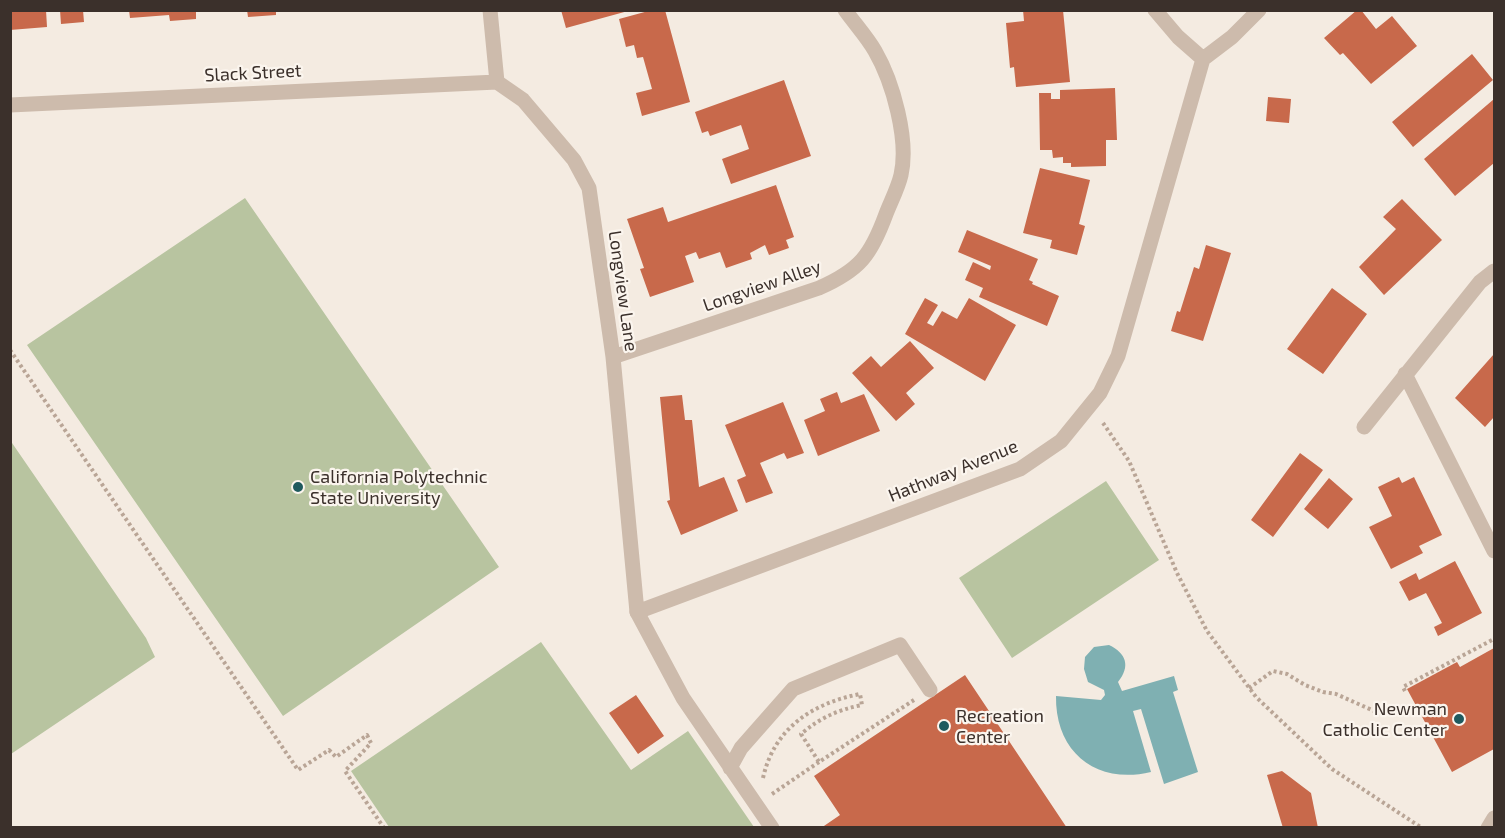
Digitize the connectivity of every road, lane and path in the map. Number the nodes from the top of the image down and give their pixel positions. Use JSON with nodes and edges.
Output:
{"nodes":[{"id":1,"x":490,"y":10,"type":"edge"},
{"id":2,"x":845,"y":10,"type":"edge"},
{"id":3,"x":1155,"y":10,"type":"edge"},
{"id":4,"x":1259,"y":10,"type":"edge"},
{"id":5,"x":1203,"y":59,"type":"junction"},
{"id":6,"x":497,"y":82,"type":"junction"},
{"id":7,"x":10,"y":105,"type":"edge"},
{"id":8,"x":1494,"y":271,"type":"edge"},
{"id":9,"x":10,"y":350,"type":"edge"},
{"id":10,"x":613,"y":357,"type":"junction"},
{"id":11,"x":1405,"y":374,"type":"junction"},
{"id":12,"x":1090,"y":405,"type":"junction"},
{"id":13,"x":1364,"y":427,"type":"dead end"},
{"id":14,"x":1494,"y":551,"type":"edge"},
{"id":15,"x":637,"y":612,"type":"junction"},
{"id":16,"x":1494,"y":639,"type":"edge"},
{"id":17,"x":1249,"y":688,"type":"junction"},
{"id":18,"x":930,"y":690,"type":"joint"},
{"id":19,"x":1405,"y":691,"type":"dead end"},
{"id":20,"x":1374,"y":711,"type":"dead end"},
{"id":21,"x":819,"y":762,"type":"junction"},
{"id":22,"x":730,"y":768,"type":"junction"},
{"id":23,"x":762,"y":784,"type":"dead end"},
{"id":24,"x":766,"y":790,"type":"dead end"},
{"id":25,"x":779,"y":790,"type":"dead end"},
{"id":26,"x":757,"y":807,"type":"junction"},
{"id":27,"x":1494,"y":818,"type":"edge"},
{"id":28,"x":384,"y":828,"type":"edge"},
{"id":29,"x":772,"y":828,"type":"edge"},
{"id":30,"x":1422,"y":828,"type":"edge"},
{"id":31,"x":1488,"y":828,"type":"edge"}],
"edges":[{"from":1,"to":6,"type":"street"},
{"from":2,"to":10,"type":"street","name":"Longview Alley"},
{"from":3,"to":5,"type":"street"},
{"from":4,"to":5,"type":"street"},
{"from":5,"to":12,"type":"street","name":"Hathway Avenue"},
{"from":6,"to":7,"type":"street","name":"Slack Street"},
{"from":6,"to":10,"type":"street","name":"Longview Lane"},
{"from":8,"to":11,"type":"street"},
{"from":9,"to":28,"type":"path"},
{"from":10,"to":15,"type":"street","name":"Longview Lane"},
{"from":11,"to":13,"type":"street"},
{"from":11,"to":14,"type":"street"},
{"from":12,"to":15,"type":"street","name":"Hathway Avenue"},
{"from":12,"to":17,"type":"path"},
{"from":15,"to":22,"type":"street"},
{"from":16,"to":19,"type":"path"},
{"from":17,"to":20,"type":"path"},
{"from":17,"to":30,"type":"path"},
{"from":18,"to":21,"type":"path"},
{"from":18,"to":22,"type":"street"},
{"from":21,"to":23,"type":"path"},
{"from":21,"to":25,"type":"path"},
{"from":22,"to":26,"type":"street"},
{"from":24,"to":26,"type":"path"},
{"from":26,"to":29,"type":"street"},
{"from":27,"to":31,"type":"street"}]}
